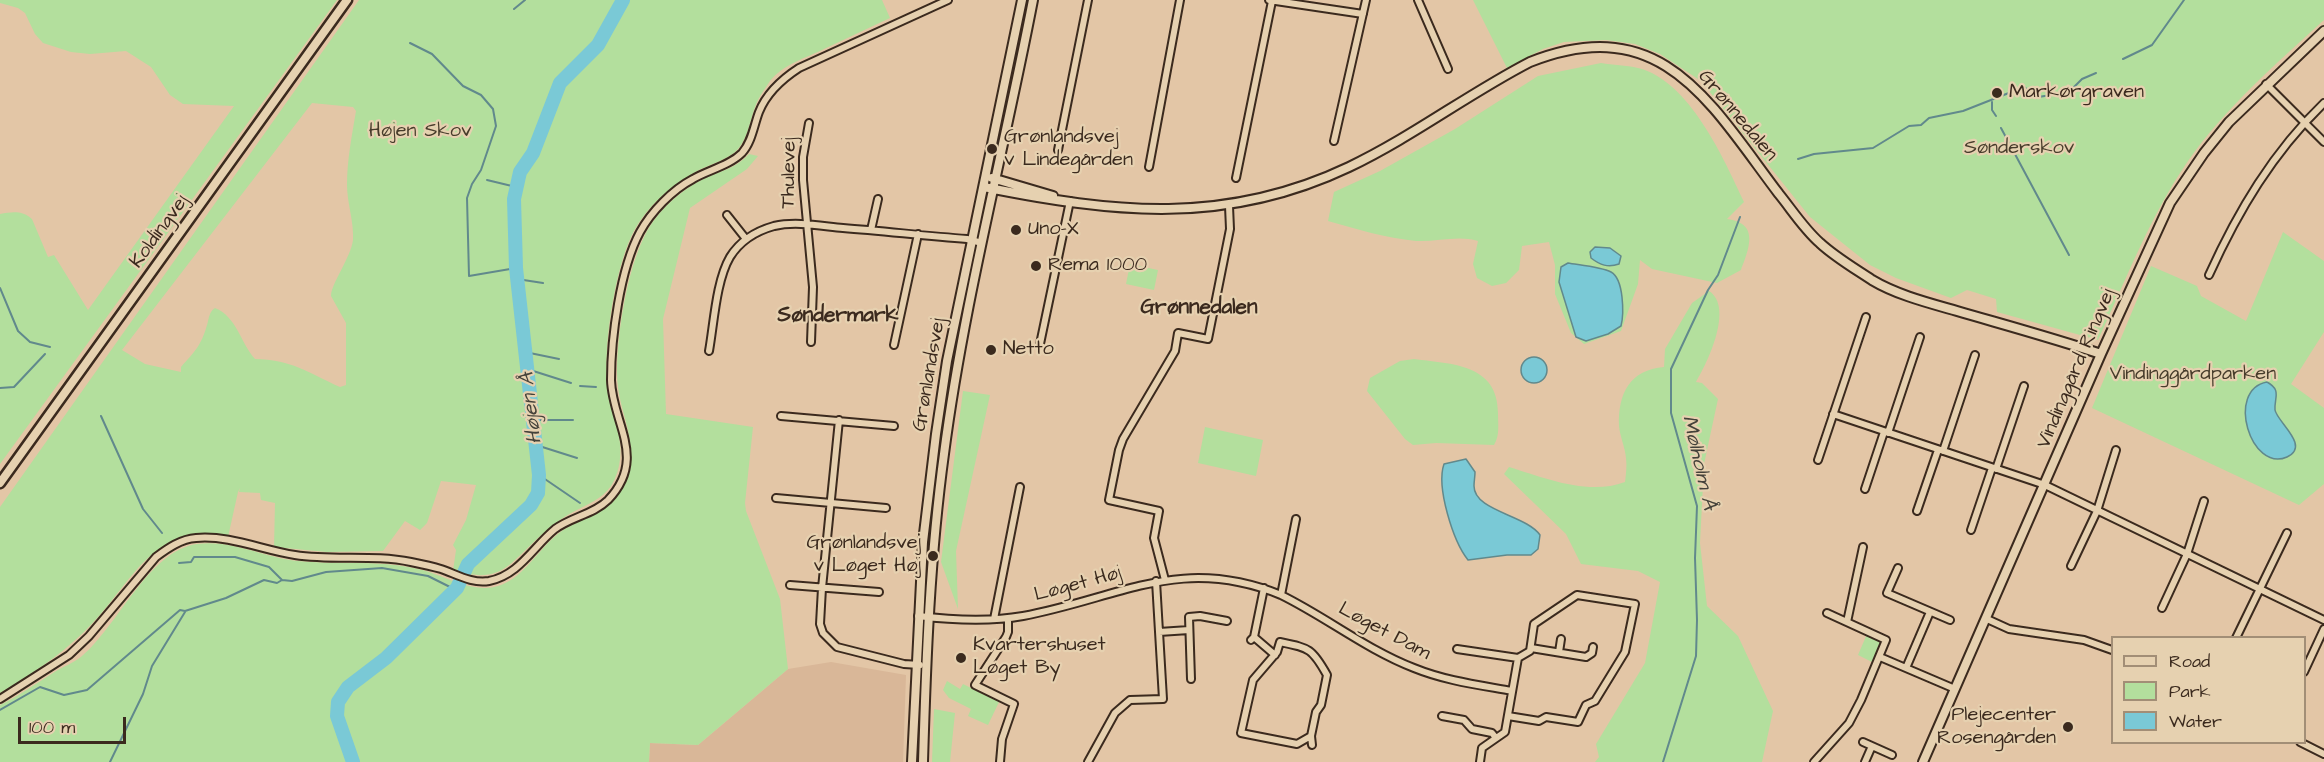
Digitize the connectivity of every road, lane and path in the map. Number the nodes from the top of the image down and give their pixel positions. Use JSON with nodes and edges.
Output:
{"nodes":[{"id":1,"x":347,"y":0,"type":"edge"},
{"id":2,"x":948,"y":0,"type":"edge"},
{"id":3,"x":1022,"y":0,"type":"edge"},
{"id":4,"x":1033,"y":0,"type":"edge"},
{"id":5,"x":1088,"y":0,"type":"edge"},
{"id":6,"x":1180,"y":0,"type":"edge"},
{"id":7,"x":1270,"y":0,"type":"edge"},
{"id":8,"x":1366,"y":0,"type":"edge"},
{"id":9,"x":1418,"y":0,"type":"edge"},
{"id":10,"x":1363,"y":14,"type":"junction"},
{"id":11,"x":2324,"y":31,"type":"edge"},
{"id":12,"x":1448,"y":69,"type":"dead end"},
{"id":13,"x":2266,"y":84,"type":"junction"},
{"id":14,"x":2324,"y":103,"type":"edge"},
{"id":15,"x":808,"y":123,"type":"dead end"},
{"id":16,"x":2303,"y":123,"type":"junction"},
{"id":17,"x":1334,"y":141,"type":"dead end"},
{"id":18,"x":2324,"y":142,"type":"edge"},
{"id":19,"x":1058,"y":150,"type":"dead end"},
{"id":20,"x":1149,"y":167,"type":"dead end"},
{"id":21,"x":986,"y":177,"type":"junction"},
{"id":22,"x":1236,"y":178,"type":"dead end"},
{"id":23,"x":997,"y":179,"type":"junction"},
{"id":24,"x":984,"y":187,"type":"junction"},
{"id":25,"x":994,"y":189,"type":"junction"},
{"id":26,"x":878,"y":199,"type":"dead end"},
{"id":27,"x":1068,"y":201,"type":"junction"},
{"id":28,"x":1229,"y":206,"type":"junction"},
{"id":29,"x":727,"y":214,"type":"dead end"},
{"id":30,"x":807,"y":225,"type":"junction"},
{"id":31,"x":871,"y":230,"type":"junction"},
{"id":32,"x":918,"y":234,"type":"junction"},
{"id":33,"x":746,"y":239,"type":"junction"},
{"id":34,"x":972,"y":240,"type":"junction"},
{"id":35,"x":982,"y":243,"type":"junction"},
{"id":36,"x":2209,"y":275,"type":"dead end"},
{"id":37,"x":1866,"y":317,"type":"dead end"},
{"id":38,"x":1920,"y":337,"type":"dead end"},
{"id":39,"x":811,"y":342,"type":"dead end"},
{"id":40,"x":1040,"y":344,"type":"dead end"},
{"id":41,"x":894,"y":345,"type":"dead end"},
{"id":42,"x":709,"y":351,"type":"dead end"},
{"id":43,"x":1975,"y":354,"type":"dead end"},
{"id":44,"x":2101,"y":354,"type":"junction"},
{"id":45,"x":2024,"y":386,"type":"dead end"},
{"id":46,"x":1833,"y":414,"type":"junction"},
{"id":47,"x":781,"y":416,"type":"dead end"},
{"id":48,"x":839,"y":420,"type":"junction"},
{"id":49,"x":894,"y":426,"type":"dead end"},
{"id":50,"x":1886,"y":432,"type":"junction"},
{"id":51,"x":2116,"y":450,"type":"dead end"},
{"id":52,"x":1940,"y":451,"type":"junction"},
{"id":53,"x":1818,"y":459,"type":"dead end"},
{"id":54,"x":1994,"y":469,"type":"junction"},
{"id":55,"x":0,"y":483,"type":"edge"},
{"id":56,"x":2044,"y":485,"type":"junction"},
{"id":57,"x":1020,"y":487,"type":"dead end"},
{"id":58,"x":1865,"y":489,"type":"dead end"},
{"id":59,"x":776,"y":498,"type":"dead end"},
{"id":60,"x":2204,"y":501,"type":"dead end"},
{"id":61,"x":830,"y":504,"type":"junction"},
{"id":62,"x":886,"y":508,"type":"dead end"},
{"id":63,"x":1917,"y":511,"type":"dead end"},
{"id":64,"x":2097,"y":511,"type":"junction"},
{"id":65,"x":1296,"y":519,"type":"dead end"},
{"id":66,"x":1971,"y":530,"type":"dead end"},
{"id":67,"x":2287,"y":533,"type":"dead end"},
{"id":68,"x":1863,"y":547,"type":"dead end"},
{"id":69,"x":2187,"y":554,"type":"junction"},
{"id":70,"x":2071,"y":566,"type":"dead end"},
{"id":71,"x":1898,"y":568,"type":"dead end"},
{"id":72,"x":1165,"y":580,"type":"junction"},
{"id":73,"x":1156,"y":581,"type":"junction"},
{"id":74,"x":790,"y":585,"type":"dead end"},
{"id":75,"x":822,"y":588,"type":"junction"},
{"id":76,"x":1263,"y":588,"type":"junction"},
{"id":77,"x":2260,"y":589,"type":"junction"},
{"id":78,"x":879,"y":592,"type":"dead end"},
{"id":79,"x":1281,"y":595,"type":"junction"},
{"id":80,"x":2162,"y":608,"type":"dead end"},
{"id":81,"x":1930,"y":612,"type":"junction"},
{"id":82,"x":1827,"y":614,"type":"dead end"},
{"id":83,"x":918,"y":616,"type":"junction"},
{"id":84,"x":929,"y":617,"type":"junction"},
{"id":85,"x":1008,"y":618,"type":"junction"},
{"id":86,"x":994,"y":619,"type":"junction"},
{"id":87,"x":1986,"y":619,"type":"junction"},
{"id":88,"x":1950,"y":620,"type":"dead end"},
{"id":89,"x":2324,"y":620,"type":"edge"},
{"id":90,"x":1227,"y":621,"type":"dead end"},
{"id":91,"x":1846,"y":622,"type":"junction"},
{"id":92,"x":1189,"y":630,"type":"junction"},
{"id":93,"x":2324,"y":630,"type":"edge"},
{"id":94,"x":1159,"y":632,"type":"junction"},
{"id":95,"x":2237,"y":636,"type":"edge"},
{"id":96,"x":1562,"y":639,"type":"dead end"},
{"id":97,"x":1593,"y":647,"type":"dead end"},
{"id":98,"x":1531,"y":648,"type":"junction"},
{"id":99,"x":1457,"y":649,"type":"dead end"},
{"id":100,"x":2111,"y":650,"type":"edge"},
{"id":101,"x":1559,"y":652,"type":"junction"},
{"id":102,"x":1275,"y":656,"type":"junction"},
{"id":103,"x":1880,"y":657,"type":"junction"},
{"id":104,"x":1518,"y":658,"type":"junction"},
{"id":105,"x":916,"y":665,"type":"junction"},
{"id":106,"x":927,"y":666,"type":"junction"},
{"id":107,"x":1906,"y":668,"type":"junction"},
{"id":108,"x":2306,"y":668,"type":"edge"},
{"id":109,"x":1191,"y":679,"type":"dead end"},
{"id":110,"x":1955,"y":689,"type":"junction"},
{"id":111,"x":1512,"y":691,"type":"junction"},
{"id":112,"x":0,"y":699,"type":"edge"},
{"id":113,"x":1442,"y":716,"type":"dead end"},
{"id":114,"x":1508,"y":716,"type":"junction"},
{"id":115,"x":1311,"y":736,"type":"junction"},
{"id":116,"x":1496,"y":738,"type":"junction"},
{"id":117,"x":1863,"y":742,"type":"dead end"},
{"id":118,"x":2304,"y":744,"type":"edge"},
{"id":119,"x":1312,"y":745,"type":"dead end"},
{"id":120,"x":1872,"y":746,"type":"junction"},
{"id":121,"x":2324,"y":754,"type":"edge"},
{"id":122,"x":1892,"y":755,"type":"dead end"},
{"id":123,"x":912,"y":762,"type":"edge"},
{"id":124,"x":923,"y":762,"type":"edge"},
{"id":125,"x":1000,"y":762,"type":"edge"},
{"id":126,"x":1088,"y":762,"type":"edge"},
{"id":127,"x":1480,"y":762,"type":"edge"},
{"id":128,"x":1814,"y":762,"type":"edge"},
{"id":129,"x":1865,"y":762,"type":"edge"},
{"id":130,"x":1923,"y":762,"type":"edge"}],
"edges":[{"from":1,"to":55,"type":"main road","name":"Koldingvej"},
{"from":2,"to":112,"type":"street"},
{"from":3,"to":21,"type":"street","name":"Grønlandsvej"},
{"from":4,"to":23,"type":"street","name":"Grønlandsvej"},
{"from":5,"to":19,"type":"street"},
{"from":6,"to":20,"type":"street"},
{"from":7,"to":10,"type":"street"},
{"from":7,"to":22,"type":"street"},
{"from":8,"to":10,"type":"street"},
{"from":9,"to":12,"type":"street"},
{"from":10,"to":17,"type":"street"},
{"from":11,"to":13,"type":"street","name":"Vindinggård Ringvej"},
{"from":13,"to":16,"type":"street"},
{"from":13,"to":44,"type":"street","name":"Vindinggård Ringvej"},
{"from":14,"to":16,"type":"street"},
{"from":15,"to":30,"type":"street","name":"Thulevej"},
{"from":16,"to":18,"type":"street"},
{"from":16,"to":36,"type":"street"},
{"from":21,"to":23,"type":"street","name":"Grønnedalen"},
{"from":21,"to":24,"type":"street","name":"Grønlandsvej"},
{"from":23,"to":25,"type":"street","name":"Grønlandsvej"},
{"from":23,"to":27,"type":"street","name":"Grønnedalen"},
{"from":24,"to":25,"type":"street","name":"Grønnedalen"},
{"from":24,"to":34,"type":"street","name":"Grønlandsvej"},
{"from":25,"to":27,"type":"street","name":"Grønnedalen"},
{"from":25,"to":35,"type":"street","name":"Grønlandsvej"},
{"from":26,"to":31,"type":"street"},
{"from":27,"to":28,"type":"street","name":"Grønnedalen"},
{"from":27,"to":40,"type":"street"},
{"from":28,"to":44,"type":"street","name":"Grønnedalen"},
{"from":28,"to":72,"type":"street"},
{"from":29,"to":33,"type":"street"},
{"from":30,"to":31,"type":"street","name":"Thulevej"},
{"from":30,"to":33,"type":"street","name":"Thulevej"},
{"from":30,"to":39,"type":"street","name":"Thulevej"},
{"from":31,"to":32,"type":"street","name":"Thulevej"},
{"from":32,"to":34,"type":"street","name":"Thulevej"},
{"from":32,"to":41,"type":"street"},
{"from":33,"to":42,"type":"street","name":"Thulevej"},
{"from":34,"to":35,"type":"street","name":"Thulevej"},
{"from":34,"to":83,"type":"street","name":"Grønlandsvej"},
{"from":35,"to":84,"type":"street","name":"Grønlandsvej"},
{"from":37,"to":46,"type":"street"},
{"from":38,"to":50,"type":"street"},
{"from":43,"to":52,"type":"street"},
{"from":44,"to":56,"type":"street","name":"Vindinggård Ringvej"},
{"from":45,"to":54,"type":"street"},
{"from":46,"to":50,"type":"street"},
{"from":46,"to":53,"type":"street"},
{"from":47,"to":48,"type":"street"},
{"from":48,"to":49,"type":"street"},
{"from":48,"to":61,"type":"street"},
{"from":50,"to":52,"type":"street"},
{"from":50,"to":58,"type":"street"},
{"from":51,"to":64,"type":"street"},
{"from":52,"to":54,"type":"street"},
{"from":52,"to":63,"type":"street"},
{"from":54,"to":56,"type":"street"},
{"from":54,"to":66,"type":"street"},
{"from":56,"to":64,"type":"street"},
{"from":56,"to":87,"type":"street","name":"Vindinggård Ringvej"},
{"from":57,"to":86,"type":"street"},
{"from":59,"to":61,"type":"street"},
{"from":60,"to":69,"type":"street"},
{"from":61,"to":62,"type":"street"},
{"from":61,"to":75,"type":"street"},
{"from":64,"to":69,"type":"street"},
{"from":64,"to":70,"type":"street"},
{"from":65,"to":79,"type":"street"},
{"from":67,"to":77,"type":"street"},
{"from":68,"to":91,"type":"street"},
{"from":69,"to":77,"type":"street"},
{"from":69,"to":80,"type":"street"},
{"from":71,"to":81,"type":"street"},
{"from":72,"to":73,"type":"street","name":"Løget Høj"},
{"from":72,"to":76,"type":"street","name":"Løget Høj"},
{"from":73,"to":85,"type":"street","name":"Løget Høj"},
{"from":73,"to":94,"type":"street"},
{"from":74,"to":75,"type":"street"},
{"from":75,"to":78,"type":"street"},
{"from":75,"to":105,"type":"street"},
{"from":76,"to":79,"type":"street","name":"Løget Høj"},
{"from":76,"to":102,"type":"street"},
{"from":77,"to":89,"type":"street"},
{"from":77,"to":95,"type":"street"},
{"from":79,"to":111,"type":"street","name":"Løget Dam"},
{"from":81,"to":88,"type":"street"},
{"from":81,"to":107,"type":"street"},
{"from":82,"to":91,"type":"street"},
{"from":83,"to":84,"type":"street","name":"Løget Høj"},
{"from":83,"to":105,"type":"street","name":"Grønlandsvej"},
{"from":84,"to":86,"type":"street","name":"Løget Høj"},
{"from":84,"to":106,"type":"street","name":"Grønlandsvej"},
{"from":85,"to":86,"type":"street","name":"Løget Høj"},
{"from":85,"to":125,"type":"street"},
{"from":87,"to":100,"type":"street"},
{"from":87,"to":110,"type":"street","name":"Vindinggård Ringvej"},
{"from":90,"to":92,"type":"street"},
{"from":91,"to":103,"type":"street"},
{"from":92,"to":94,"type":"street"},
{"from":92,"to":109,"type":"street"},
{"from":93,"to":108,"type":"street"},
{"from":94,"to":126,"type":"street"},
{"from":96,"to":101,"type":"street"},
{"from":97,"to":101,"type":"street"},
{"from":98,"to":101,"type":"street"},
{"from":98,"to":104,"type":"street"},
{"from":98,"to":114,"type":"street"},
{"from":99,"to":104,"type":"street","name":"Løget Dam"},
{"from":102,"to":115,"type":"street"},
{"from":102,"to":115,"type":"street"},
{"from":103,"to":107,"type":"street"},
{"from":103,"to":128,"type":"street"},
{"from":104,"to":111,"type":"street"},
{"from":105,"to":106,"type":"street"},
{"from":105,"to":123,"type":"street","name":"Grønlandsvej"},
{"from":106,"to":124,"type":"street","name":"Grønlandsvej"},
{"from":107,"to":110,"type":"street"},
{"from":110,"to":130,"type":"street","name":"Vindinggård Ringvej"},
{"from":111,"to":114,"type":"street"},
{"from":113,"to":116,"type":"street"},
{"from":114,"to":116,"type":"street"},
{"from":115,"to":119,"type":"street"},
{"from":116,"to":127,"type":"street"},
{"from":117,"to":120,"type":"street"},
{"from":118,"to":121,"type":"street"},
{"from":120,"to":122,"type":"street"},
{"from":120,"to":129,"type":"street"}]}
